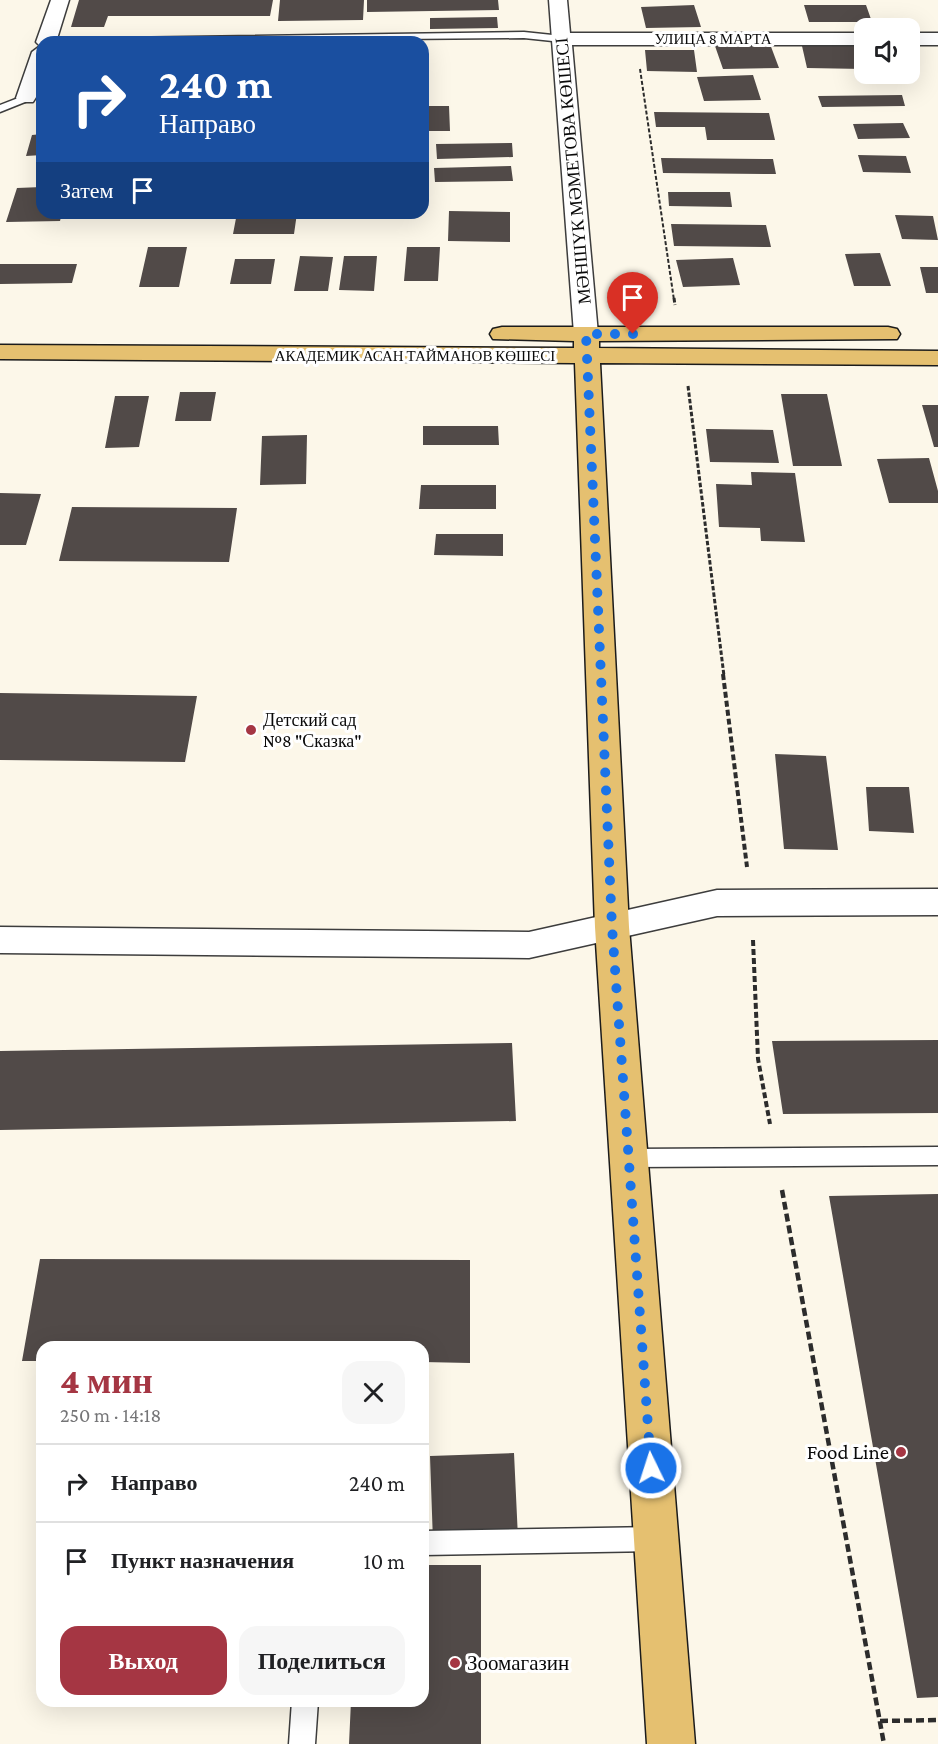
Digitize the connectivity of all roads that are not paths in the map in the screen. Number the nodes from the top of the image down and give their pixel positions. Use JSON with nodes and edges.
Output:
{"nodes":[{"id":1,"x":60,"y":0,"type":"edge"},
{"id":2,"x":558,"y":0,"type":"edge"},
{"id":3,"x":48,"y":36,"type":"edge"},
{"id":4,"x":429,"y":36,"type":"edge"},
{"id":5,"x":562,"y":39,"type":"junction"},
{"id":6,"x":854,"y":39,"type":"edge"},
{"id":7,"x":920,"y":39,"type":"edge"},
{"id":8,"x":938,"y":39,"type":"edge"},
{"id":9,"x":36,"y":69,"type":"edge"},
{"id":10,"x":26,"y":98,"type":"joint"},
{"id":11,"x":0,"y":109,"type":"edge"},
{"id":12,"x":0,"y":334,"type":"edge"},
{"id":13,"x":915,"y":334,"type":"dead end"},
{"id":14,"x":587,"y":346,"type":"junction"},
{"id":15,"x":0,"y":352,"type":"edge"},
{"id":16,"x":938,"y":357,"type":"edge"},
{"id":17,"x":938,"y":902,"type":"edge"},
{"id":18,"x":612,"y":927,"type":"junction"},
{"id":19,"x":0,"y":940,"type":"edge"},
{"id":20,"x":938,"y":1156,"type":"edge"},
{"id":21,"x":630,"y":1158,"type":"junction"},
{"id":22,"x":656,"y":1539,"type":"junction"},
{"id":23,"x":429,"y":1543,"type":"edge"},
{"id":24,"x":305,"y":1707,"type":"edge"},
{"id":25,"x":302,"y":1744,"type":"edge"},
{"id":26,"x":671,"y":1744,"type":"edge"}],
"edges":[{"from":1,"to":3,"type":"street"},
{"from":2,"to":5,"type":"street","name":"МӘНШҮК МӘМЕТОВА КӨШЕСІ"},
{"from":4,"to":5,"type":"lane"},
{"from":5,"to":6,"type":"street","name":"УЛИЦА 8 МАРТА"},
{"from":5,"to":14,"type":"street","name":"МӘНШҮК МӘМЕТОВА КӨШЕСІ"},
{"from":7,"to":8,"type":"street"},
{"from":9,"to":10,"type":"street"},
{"from":10,"to":11,"type":"lane"},
{"from":12,"to":14,"type":"main road","name":"АКАДЕМИК АСАН ТАЙМАНОВ КӨШЕСІ"},
{"from":13,"to":14,"type":"main road","name":"АКАДЕМИК АСАН ТАЙМАНОВ КӨШЕСІ"},
{"from":14,"to":15,"type":"main road","name":"АКАДЕМИК АСАН ТАЙМАНОВ КӨШЕСІ"},
{"from":14,"to":16,"type":"main road","name":"АКАДЕМИК АСАН ТАЙМАНОВ КӨШЕСІ"},
{"from":14,"to":18,"type":"main road","name":"МӘНШҮК МӘМЕТОВА КӨШЕСІ"},
{"from":17,"to":18,"type":"street"},
{"from":18,"to":19,"type":"street"},
{"from":18,"to":21,"type":"main road","name":"МӘНШҮК МӘМЕТОВА КӨШЕСІ"},
{"from":20,"to":21,"type":"lane"},
{"from":21,"to":22,"type":"main road","name":"МӘНШҮК МӘМЕТОВА КӨШЕСІ"},
{"from":22,"to":23,"type":"lane"},
{"from":22,"to":26,"type":"main road","name":"МӘНШҮК МӘМЕТОВА КӨШЕСІ"},
{"from":24,"to":25,"type":"lane"}]}
